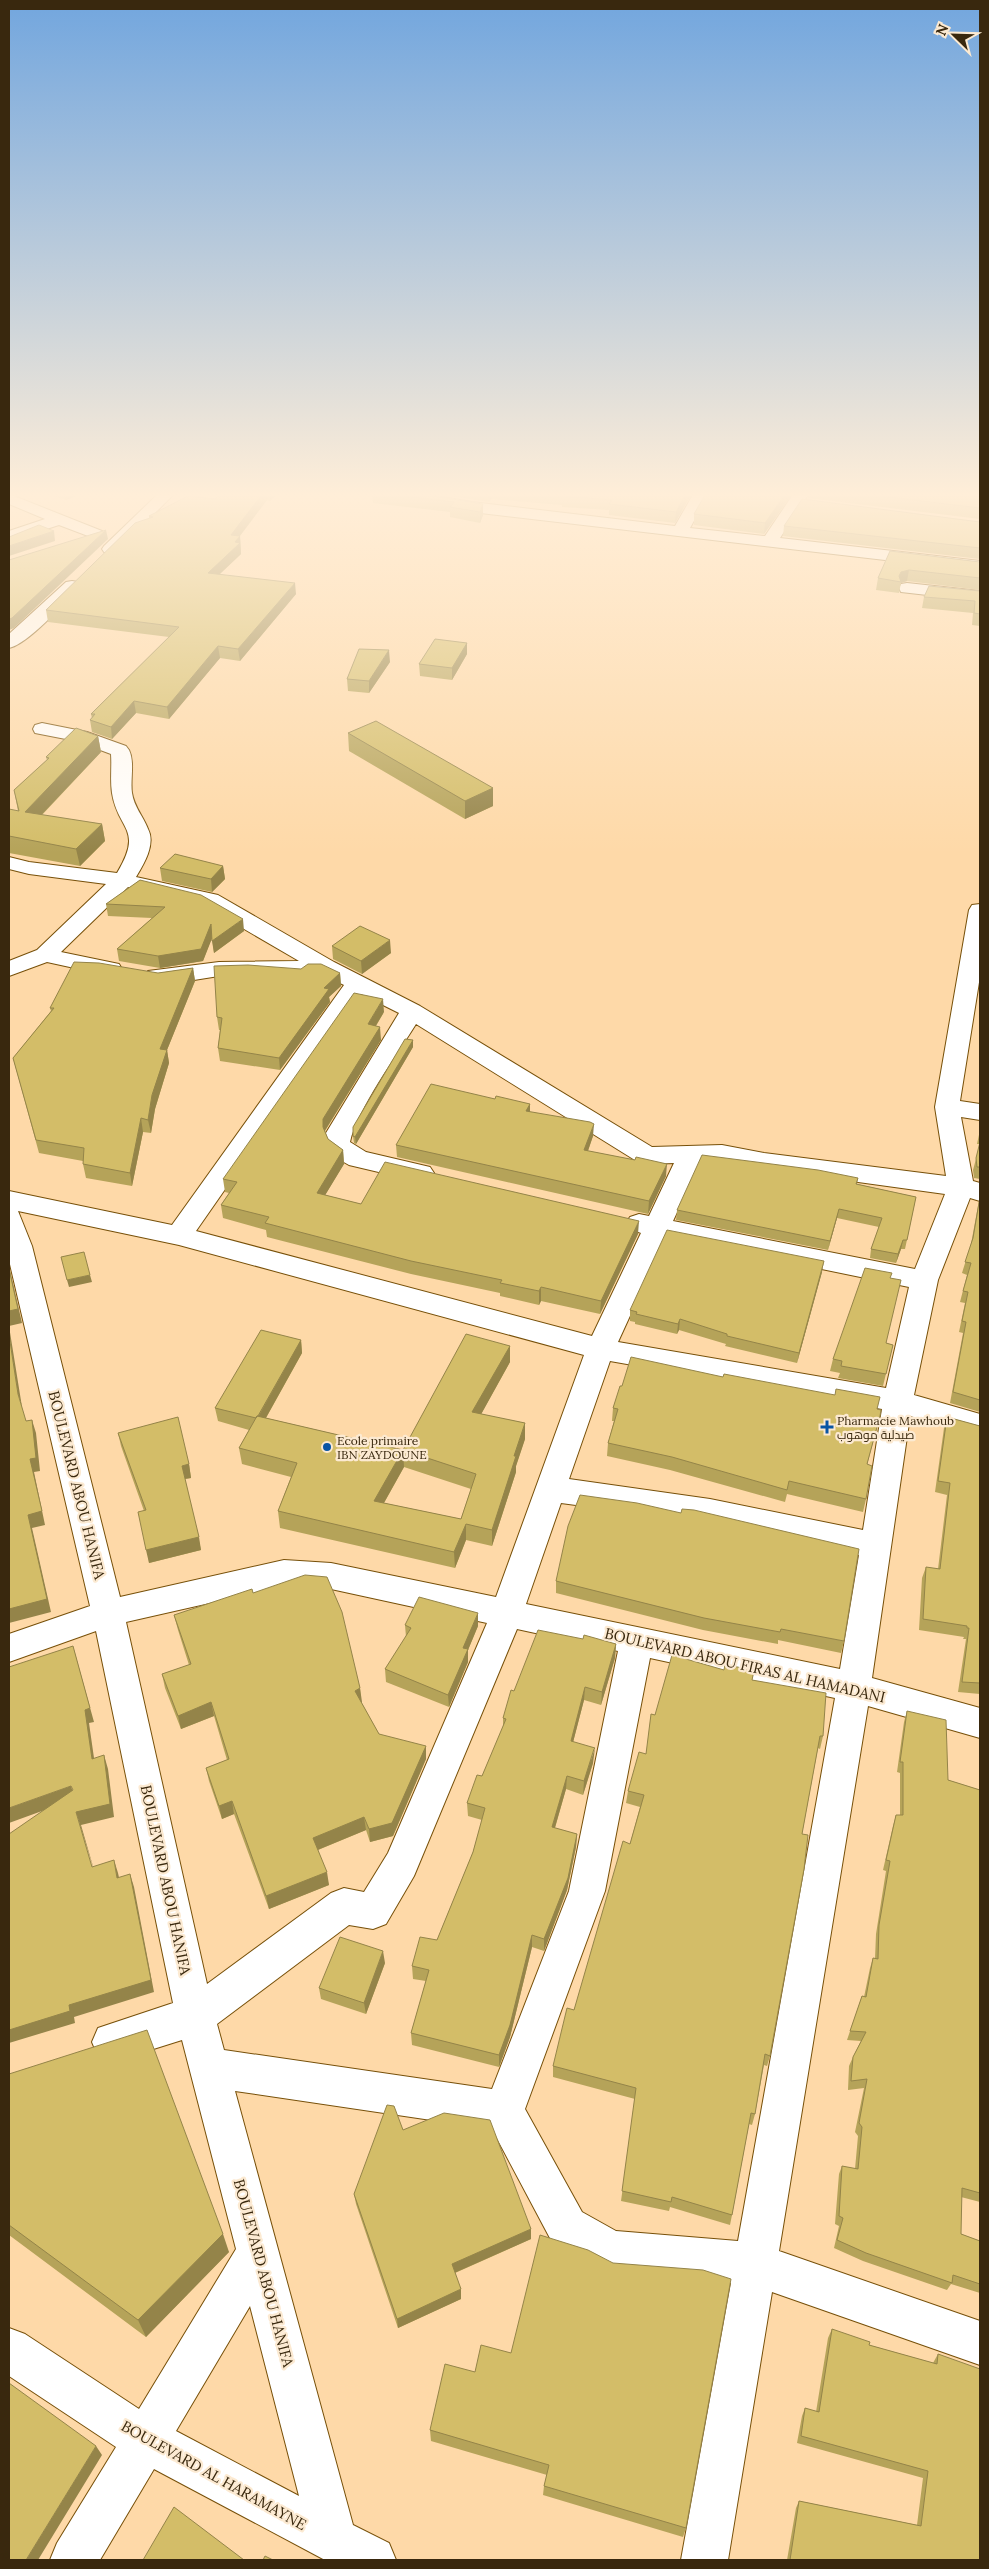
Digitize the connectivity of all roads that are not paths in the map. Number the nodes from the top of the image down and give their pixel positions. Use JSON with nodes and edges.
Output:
{"nodes":[{"id":1,"x":44,"y":613,"type":"edge"},
{"id":2,"x":9,"y":643,"type":"edge"},
{"id":3,"x":42,"y":729,"type":"dead end"},
{"id":4,"x":16,"y":867,"type":"edge"},
{"id":5,"x":123,"y":880,"type":"junction"},
{"id":6,"x":980,"y":910,"type":"edge"},
{"id":7,"x":45,"y":955,"type":"junction"},
{"id":8,"x":326,"y":967,"type":"junction"},
{"id":9,"x":9,"y":969,"type":"edge"},
{"id":10,"x":974,"y":981,"type":"edge"},
{"id":11,"x":357,"y":984,"type":"junction"},
{"id":12,"x":412,"y":1011,"type":"junction"},
{"id":13,"x":947,"y":1107,"type":"junction"},
{"id":14,"x":980,"y":1112,"type":"edge"},
{"id":15,"x":691,"y":1154,"type":"junction"},
{"id":16,"x":445,"y":1178,"type":"edge"},
{"id":17,"x":971,"y":1190,"type":"edge"},
{"id":18,"x":9,"y":1200,"type":"edge"},
{"id":19,"x":618,"y":1218,"type":"edge"},
{"id":20,"x":656,"y":1227,"type":"junction"},
{"id":21,"x":178,"y":1236,"type":"junction"},
{"id":22,"x":12,"y":1237,"type":"edge"},
{"id":23,"x":924,"y":1280,"type":"junction"},
{"id":24,"x":600,"y":1349,"type":"junction"},
{"id":25,"x":898,"y":1401,"type":"junction"},
{"id":26,"x":980,"y":1425,"type":"edge"},
{"id":27,"x":550,"y":1489,"type":"junction"},
{"id":28,"x":874,"y":1545,"type":"junction"},
{"id":29,"x":508,"y":1612,"type":"junction"},
{"id":30,"x":108,"y":1613,"type":"junction"},
{"id":31,"x":637,"y":1640,"type":"junction"},
{"id":32,"x":9,"y":1648,"type":"edge"},
{"id":33,"x":854,"y":1687,"type":"junction"},
{"id":34,"x":980,"y":1723,"type":"edge"},
{"id":35,"x":195,"y":2016,"type":"junction"},
{"id":36,"x":83,"y":2051,"type":"edge"},
{"id":37,"x":211,"y":2068,"type":"junction"},
{"id":38,"x":504,"y":2111,"type":"junction"},
{"id":39,"x":258,"y":2252,"type":"junction"},
{"id":40,"x":754,"y":2264,"type":"junction"},
{"id":41,"x":980,"y":2343,"type":"edge"},
{"id":42,"x":9,"y":2350,"type":"edge"},
{"id":43,"x":146,"y":2440,"type":"junction"},
{"id":44,"x":334,"y":2540,"type":"junction"},
{"id":45,"x":74,"y":2560,"type":"edge"},
{"id":46,"x":372,"y":2560,"type":"edge"},
{"id":47,"x":705,"y":2560,"type":"edge"}],
"edges":[{"from":1,"to":2,"type":"street"},
{"from":3,"to":5,"type":"street"},
{"from":4,"to":5,"type":"street"},
{"from":5,"to":7,"type":"street"},
{"from":5,"to":8,"type":"street"},
{"from":6,"to":10,"type":"street"},
{"from":7,"to":8,"type":"street"},
{"from":7,"to":9,"type":"street"},
{"from":8,"to":11,"type":"street"},
{"from":10,"to":13,"type":"street"},
{"from":11,"to":12,"type":"street"},
{"from":11,"to":21,"type":"street"},
{"from":12,"to":15,"type":"street"},
{"from":12,"to":16,"type":"street"},
{"from":13,"to":14,"type":"street"},
{"from":13,"to":17,"type":"street"},
{"from":15,"to":17,"type":"street"},
{"from":15,"to":20,"type":"street"},
{"from":17,"to":23,"type":"street"},
{"from":18,"to":21,"type":"street"},
{"from":19,"to":20,"type":"street"},
{"from":20,"to":23,"type":"street"},
{"from":20,"to":24,"type":"street"},
{"from":21,"to":24,"type":"street"},
{"from":22,"to":30,"type":"street","name":"BOULEVARD ABOU HANIFA"},
{"from":23,"to":25,"type":"street"},
{"from":24,"to":25,"type":"street"},
{"from":24,"to":27,"type":"street"},
{"from":25,"to":26,"type":"street"},
{"from":25,"to":28,"type":"street"},
{"from":27,"to":28,"type":"street"},
{"from":27,"to":29,"type":"street"},
{"from":28,"to":33,"type":"street"},
{"from":29,"to":30,"type":"street","name":"BOULEVARD ABOU FIRAS AL HAMADANI"},
{"from":29,"to":31,"type":"street","name":"BOULEVARD ABOU FIRAS AL HAMADANI"},
{"from":29,"to":35,"type":"street"},
{"from":30,"to":32,"type":"street","name":"BOULEVARD ABOU FIRAS AL HAMADANI"},
{"from":30,"to":35,"type":"street","name":"BOULEVARD ABOU HANIFA"},
{"from":31,"to":33,"type":"street","name":"BOULEVARD ABOU FIRAS AL HAMADANI"},
{"from":31,"to":38,"type":"street"},
{"from":33,"to":34,"type":"street","name":"BOULEVARD ABOU FIRAS AL HAMADANI"},
{"from":33,"to":40,"type":"street"},
{"from":35,"to":36,"type":"street"},
{"from":35,"to":37,"type":"street","name":"BOULEVARD ABOU HANIFA"},
{"from":37,"to":38,"type":"street"},
{"from":37,"to":39,"type":"street","name":"BOULEVARD ABOU HANIFA"},
{"from":38,"to":40,"type":"street"},
{"from":39,"to":43,"type":"street"},
{"from":39,"to":44,"type":"street","name":"BOULEVARD ABOU HANIFA"},
{"from":40,"to":41,"type":"street"},
{"from":40,"to":47,"type":"street"},
{"from":42,"to":43,"type":"street","name":"BOULEVARD AL HARAMAYNE"},
{"from":43,"to":44,"type":"street","name":"BOULEVARD AL HARAMAYNE"},
{"from":43,"to":45,"type":"street"},
{"from":44,"to":46,"type":"street","name":"BOULEVARD AL HARAMAYNE"}]}
